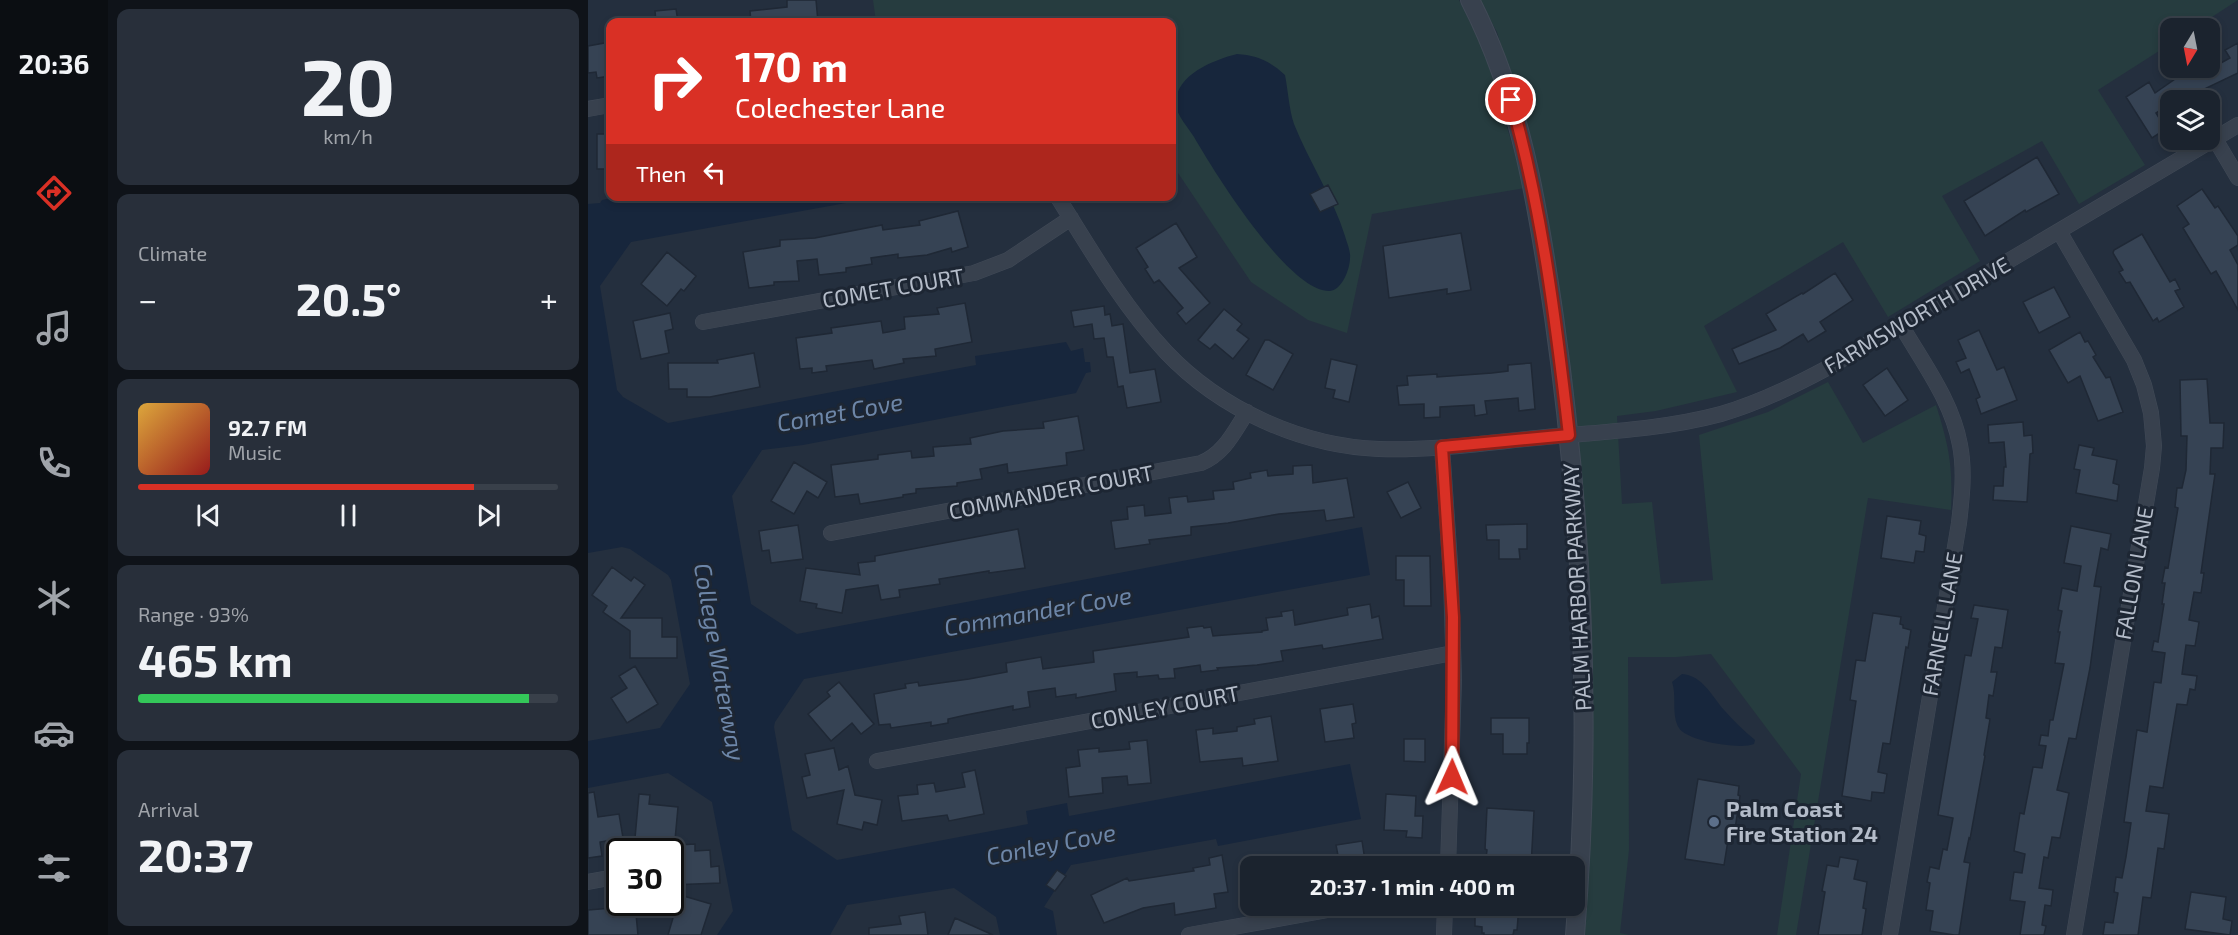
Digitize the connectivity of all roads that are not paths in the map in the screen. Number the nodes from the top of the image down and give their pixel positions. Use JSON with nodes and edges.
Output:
{"nodes":[{"id":1,"x":1470,"y":0,"type":"edge"},
{"id":2,"x":606,"y":106,"type":"edge"},
{"id":3,"x":588,"y":109,"type":"edge"},
{"id":4,"x":2238,"y":125,"type":"edge"},
{"id":5,"x":2220,"y":136,"type":"edge"},
{"id":6,"x":2220,"y":147,"type":"edge"},
{"id":7,"x":2196,"y":150,"type":"edge"},
{"id":8,"x":2238,"y":178,"type":"edge"},
{"id":9,"x":1060,"y":201,"type":"edge"},
{"id":10,"x":1071,"y":218,"type":"junction"},
{"id":11,"x":2058,"y":231,"type":"junction"},
{"id":12,"x":703,"y":322,"type":"dead end"},
{"id":13,"x":1901,"y":325,"type":"junction"},
{"id":14,"x":1247,"y":412,"type":"junction"},
{"id":15,"x":1569,"y":435,"type":"junction"},
{"id":16,"x":1442,"y":447,"type":"junction"},
{"id":17,"x":831,"y":533,"type":"dead end"},
{"id":18,"x":1453,"y":653,"type":"junction"},
{"id":19,"x":877,"y":760,"type":"dead end"},
{"id":20,"x":1448,"y":856,"type":"edge"},
{"id":21,"x":606,"y":879,"type":"edge"},
{"id":22,"x":588,"y":882,"type":"edge"},
{"id":23,"x":1294,"y":916,"type":"edge"},
{"id":24,"x":1445,"y":916,"type":"edge"},
{"id":25,"x":1189,"y":935,"type":"edge"},
{"id":26,"x":1444,"y":935,"type":"edge"},
{"id":27,"x":1575,"y":935,"type":"edge"},
{"id":28,"x":1890,"y":935,"type":"edge"},
{"id":29,"x":2074,"y":935,"type":"edge"}],
"edges":[{"from":1,"to":15,"type":"street","name":"PALM HARBOR PARKWAY"},
{"from":2,"to":3,"type":"street"},
{"from":4,"to":5,"type":"street","name":"FARMSWORTH DRIVE"},
{"from":6,"to":8,"type":"street"},
{"from":7,"to":11,"type":"street","name":"FARMSWORTH DRIVE"},
{"from":9,"to":10,"type":"street","name":"FARMSWORTH DRIVE"},
{"from":10,"to":12,"type":"street","name":"COMET COURT"},
{"from":10,"to":14,"type":"street","name":"FARMSWORTH DRIVE"},
{"from":11,"to":13,"type":"street","name":"FARMSWORTH DRIVE"},
{"from":11,"to":29,"type":"street","name":"FALLON LANE"},
{"from":13,"to":15,"type":"street","name":"FARMSWORTH DRIVE"},
{"from":13,"to":28,"type":"street","name":"FARNELL LANE"},
{"from":14,"to":16,"type":"street","name":"FARMSWORTH DRIVE"},
{"from":14,"to":17,"type":"street","name":"COMMANDER COURT"},
{"from":15,"to":16,"type":"street","name":"FARMSWORTH DRIVE"},
{"from":15,"to":27,"type":"street","name":"PALM HARBOR PARKWAY"},
{"from":16,"to":18,"type":"street"},
{"from":18,"to":19,"type":"street","name":"CONLEY COURT"},
{"from":18,"to":20,"type":"street"},
{"from":21,"to":22,"type":"street"},
{"from":23,"to":25,"type":"street"},
{"from":24,"to":26,"type":"street"}]}
